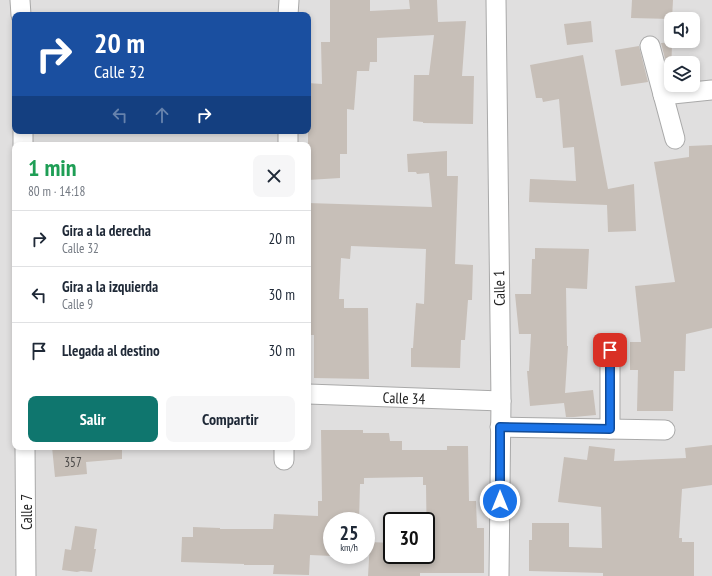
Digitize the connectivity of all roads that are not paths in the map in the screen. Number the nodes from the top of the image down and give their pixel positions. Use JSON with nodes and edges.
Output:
{"nodes":[{"id":1,"x":20,"y":0,"type":"edge"},
{"id":2,"x":288,"y":0,"type":"edge"},
{"id":3,"x":496,"y":0,"type":"edge"},
{"id":4,"x":21,"y":12,"type":"edge"},
{"id":5,"x":288,"y":12,"type":"edge"},
{"id":6,"x":650,"y":46,"type":"dead end"},
{"id":7,"x":712,"y":90,"type":"edge"},
{"id":8,"x":663,"y":95,"type":"junction"},
{"id":9,"x":675,"y":139,"type":"dead end"},
{"id":10,"x":610,"y":350,"type":"dead end"},
{"id":11,"x":311,"y":394,"type":"edge"},
{"id":12,"x":500,"y":401,"type":"junction"},
{"id":13,"x":500,"y":427,"type":"junction"},
{"id":14,"x":610,"y":429,"type":"junction"},
{"id":15,"x":665,"y":430,"type":"dead end"},
{"id":16,"x":25,"y":450,"type":"edge"},
{"id":17,"x":26,"y":576,"type":"edge"},
{"id":18,"x":499,"y":576,"type":"edge"}],
"edges":[{"from":1,"to":4,"type":"street"},
{"from":2,"to":5,"type":"street"},
{"from":3,"to":12,"type":"street","name":"Calle 1"},
{"from":6,"to":8,"type":"street"},
{"from":7,"to":8,"type":"street"},
{"from":8,"to":9,"type":"street"},
{"from":10,"to":14,"type":"street"},
{"from":11,"to":12,"type":"street","name":"Calle 34"},
{"from":12,"to":13,"type":"street","name":"Calle 1"},
{"from":13,"to":14,"type":"street"},
{"from":13,"to":18,"type":"street","name":"Calle 1"},
{"from":14,"to":15,"type":"street"},
{"from":16,"to":17,"type":"street","name":"Calle 7"}]}
